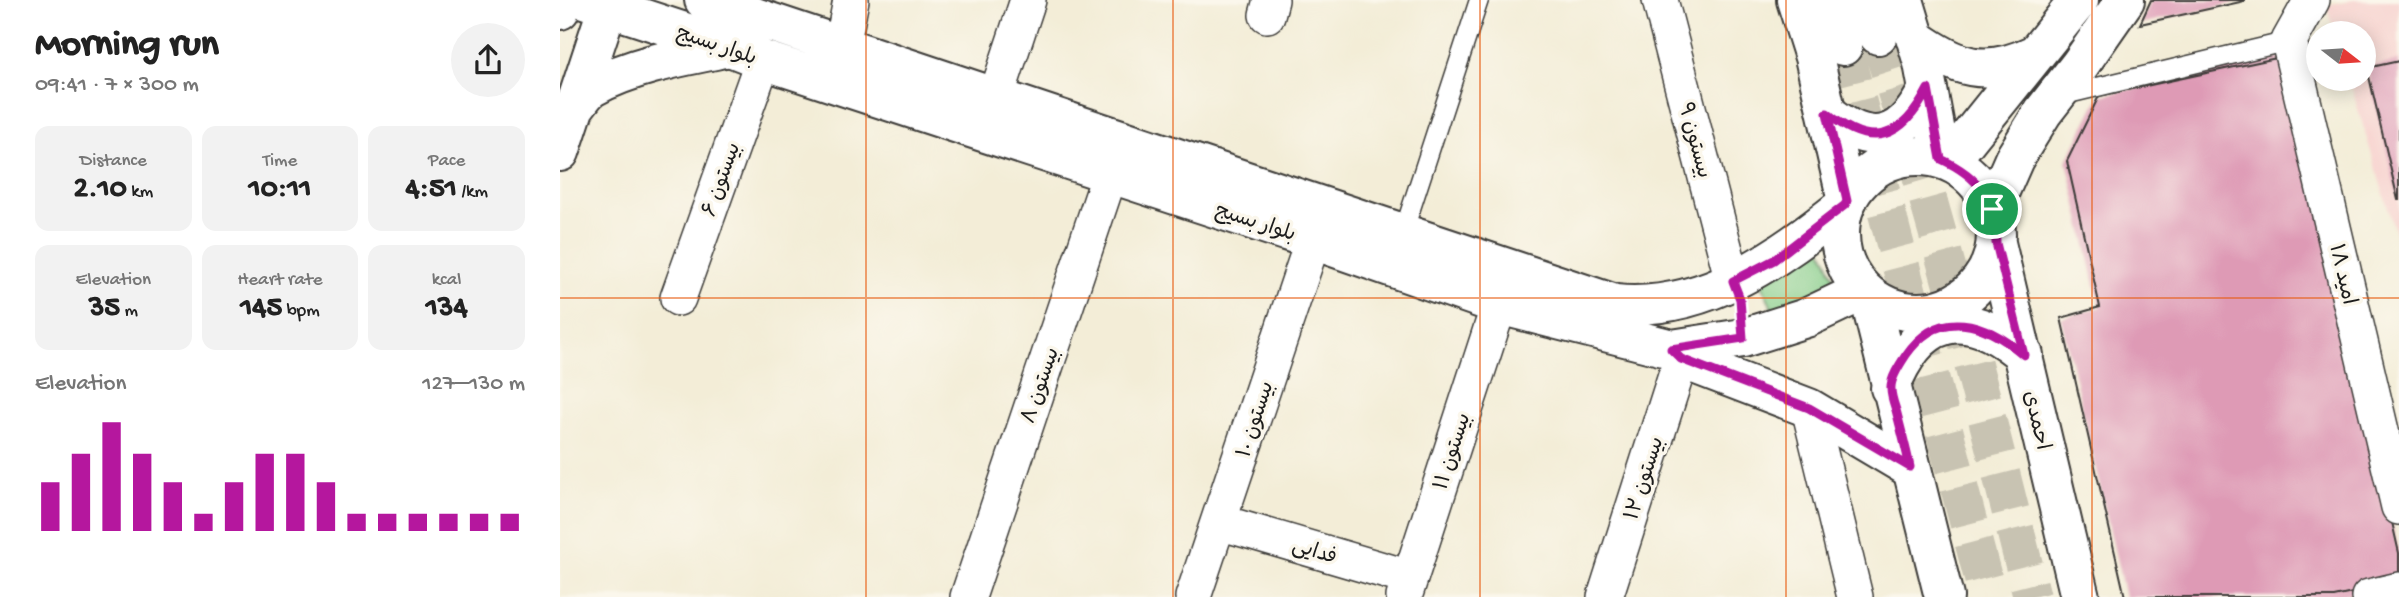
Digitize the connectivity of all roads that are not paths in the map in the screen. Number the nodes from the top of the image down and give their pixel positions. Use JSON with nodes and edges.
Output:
{"nodes":[{"id":1,"x":563,"y":0,"type":"edge"},
{"id":2,"x":704,"y":0,"type":"edge"},
{"id":3,"x":851,"y":0,"type":"edge"},
{"id":4,"x":1028,"y":0,"type":"edge"},
{"id":5,"x":1479,"y":0,"type":"edge"},
{"id":6,"x":1660,"y":0,"type":"edge"},
{"id":7,"x":1796,"y":0,"type":"edge"},
{"id":8,"x":1831,"y":0,"type":"edge"},
{"id":9,"x":1903,"y":0,"type":"edge"},
{"id":10,"x":2079,"y":0,"type":"edge"},
{"id":11,"x":2125,"y":0,"type":"edge"},
{"id":12,"x":2312,"y":0,"type":"edge"},
{"id":13,"x":602,"y":2,"type":"edge"},
{"id":14,"x":560,"y":10,"type":"edge"},
{"id":15,"x":1876,"y":30,"type":"edge"},
{"id":16,"x":2289,"y":41,"type":"junction"},
{"id":17,"x":842,"y":47,"type":"junction"},
{"id":18,"x":746,"y":53,"type":"junction"},
{"id":19,"x":2033,"y":55,"type":"junction"},
{"id":20,"x":1928,"y":89,"type":"junction"},
{"id":21,"x":996,"y":97,"type":"junction"},
{"id":22,"x":2054,"y":97,"type":"junction"},
{"id":23,"x":1827,"y":113,"type":"junction"},
{"id":24,"x":565,"y":134,"type":"edge"},
{"id":25,"x":1945,"y":160,"type":"junction"},
{"id":26,"x":1110,"y":174,"type":"junction"},
{"id":27,"x":1846,"y":203,"type":"junction"},
{"id":28,"x":1994,"y":226,"type":"junction"},
{"id":29,"x":1403,"y":233,"type":"junction"},
{"id":30,"x":1313,"y":240,"type":"junction"},
{"id":31,"x":1733,"y":281,"type":"junction"},
{"id":32,"x":1866,"y":293,"type":"junction"},
{"id":33,"x":678,"y":298,"type":"dead end"},
{"id":34,"x":1499,"y":305,"type":"junction"},
{"id":35,"x":1743,"y":338,"type":"junction"},
{"id":36,"x":1676,"y":354,"type":"junction"},
{"id":37,"x":2024,"y":355,"type":"junction"},
{"id":38,"x":1890,"y":388,"type":"junction"},
{"id":39,"x":1809,"y":408,"type":"junction"},
{"id":40,"x":1910,"y":467,"type":"junction"},
{"id":41,"x":2399,"y":507,"type":"edge"},
{"id":42,"x":1219,"y":522,"type":"junction"},
{"id":43,"x":1407,"y":588,"type":"edge"},
{"id":44,"x":2399,"y":590,"type":"edge"},
{"id":45,"x":968,"y":597,"type":"edge"},
{"id":46,"x":1193,"y":597,"type":"edge"},
{"id":47,"x":1605,"y":597,"type":"edge"},
{"id":48,"x":1855,"y":597,"type":"edge"},
{"id":49,"x":1944,"y":597,"type":"edge"},
{"id":50,"x":2080,"y":597,"type":"edge"},
{"id":51,"x":2369,"y":597,"type":"edge"}],
"edges":[{"from":1,"to":14,"type":"main road"},
{"from":2,"to":17,"type":"main road","name":"بلوار بسیج"},
{"from":3,"to":17,"type":"street"},
{"from":4,"to":21,"type":"street"},
{"from":5,"to":29,"type":"lane"},
{"from":6,"to":31,"type":"street","name":"بیستون ۹"},
{"from":7,"to":23,"type":"main road"},
{"from":8,"to":15,"type":"main road"},
{"from":9,"to":15,"type":"main road"},
{"from":10,"to":19,"type":"main road"},
{"from":11,"to":22,"type":"main road"},
{"from":12,"to":16,"type":"street"},
{"from":13,"to":18,"type":"main road","name":"بلوار بسیج"},
{"from":13,"to":24,"type":"main road"},
{"from":15,"to":19,"type":"main road"},
{"from":15,"to":20,"type":"main road"},
{"from":16,"to":22,"type":"lane"},
{"from":16,"to":41,"type":"street","name":"امید ۱۸"},
{"from":17,"to":21,"type":"main road","name":"بلوار بسیج"},
{"from":18,"to":24,"type":"main road"},
{"from":18,"to":26,"type":"main road","name":"بلوار بسیج"},
{"from":18,"to":33,"type":"street","name":"بیستون ۶"},
{"from":19,"to":25,"type":"main road"},
{"from":20,"to":23,"type":"main road"},
{"from":20,"to":25,"type":"main road"},
{"from":21,"to":29,"type":"main road","name":"بلوار بسیج"},
{"from":22,"to":28,"type":"main road"},
{"from":23,"to":27,"type":"main road"},
{"from":25,"to":27,"type":"main road"},
{"from":25,"to":28,"type":"main road"},
{"from":26,"to":30,"type":"main road","name":"بلوار بسیج"},
{"from":26,"to":45,"type":"street","name":"بیستون ۸"},
{"from":27,"to":31,"type":"main road","name":"بلوار بسیج"},
{"from":27,"to":32,"type":"main road"},
{"from":28,"to":32,"type":"main road"},
{"from":28,"to":37,"type":"main road","name":"احمدی"},
{"from":29,"to":31,"type":"main road","name":"بلوار بسیج"},
{"from":30,"to":34,"type":"main road","name":"بلوار بسیج"},
{"from":30,"to":42,"type":"street","name":"بیستون ۱۰"},
{"from":31,"to":35,"type":"main road"},
{"from":32,"to":35,"type":"main road"},
{"from":32,"to":38,"type":"main road"},
{"from":34,"to":36,"type":"main road","name":"بلوار بسیج"},
{"from":34,"to":43,"type":"street","name":"بیستون ۱۱"},
{"from":35,"to":36,"type":"main road"},
{"from":36,"to":39,"type":"main road","name":"بلوار بسیج"},
{"from":36,"to":47,"type":"street","name":"بیستون ۱۲"},
{"from":37,"to":38,"type":"main road"},
{"from":37,"to":50,"type":"main road","name":"احمدی"},
{"from":38,"to":40,"type":"main road"},
{"from":39,"to":40,"type":"main road","name":"بلوار بسیج"},
{"from":39,"to":48,"type":"street"},
{"from":40,"to":49,"type":"main road"},
{"from":42,"to":43,"type":"street","name":"فدایی"},
{"from":42,"to":46,"type":"street","name":"بیستون ۱۰"},
{"from":44,"to":51,"type":"street"}]}
